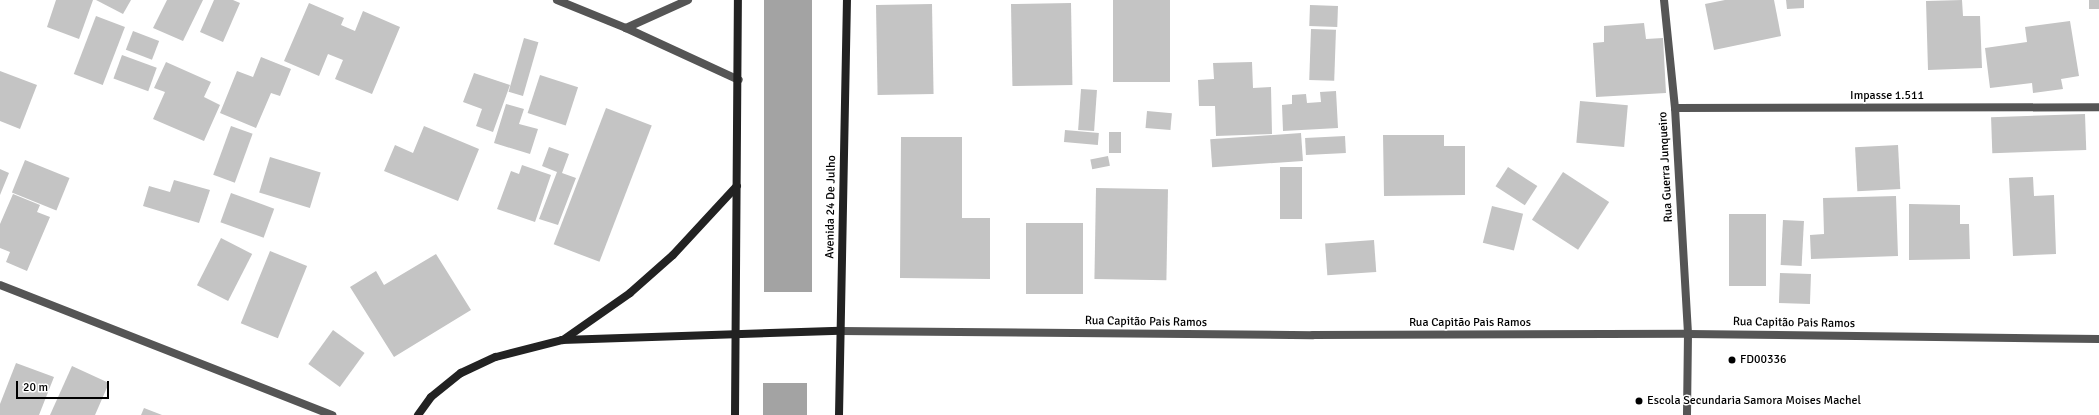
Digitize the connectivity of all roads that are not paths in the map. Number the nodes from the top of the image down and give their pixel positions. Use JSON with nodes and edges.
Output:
{"nodes":[{"id":1,"x":557,"y":0,"type":"edge"},
{"id":2,"x":688,"y":0,"type":"edge"},
{"id":3,"x":738,"y":0,"type":"edge"},
{"id":4,"x":847,"y":0,"type":"edge"},
{"id":5,"x":1664,"y":0,"type":"edge"},
{"id":6,"x":626,"y":28,"type":"junction"},
{"id":7,"x":738,"y":80,"type":"junction"},
{"id":8,"x":2099,"y":107,"type":"edge"},
{"id":9,"x":1675,"y":108,"type":"junction"},
{"id":10,"x":736,"y":186,"type":"junction"},
{"id":11,"x":0,"y":285,"type":"edge"},
{"id":12,"x":840,"y":331,"type":"junction"},
{"id":13,"x":735,"y":334,"type":"junction"},
{"id":14,"x":1688,"y":334,"type":"junction"},
{"id":15,"x":2099,"y":339,"type":"edge"},
{"id":16,"x":562,"y":340,"type":"junction"},
{"id":17,"x":332,"y":415,"type":"edge"},
{"id":18,"x":418,"y":415,"type":"edge"},
{"id":19,"x":735,"y":415,"type":"edge"},
{"id":20,"x":839,"y":415,"type":"edge"},
{"id":21,"x":1688,"y":415,"type":"edge"}],
"edges":[{"from":1,"to":6,"type":"street"},
{"from":2,"to":6,"type":"street"},
{"from":3,"to":7,"type":"street"},
{"from":4,"to":12,"type":"street","name":"Avenida 24 De Julho"},
{"from":5,"to":9,"type":"street","name":"Rua Guerra Junqueiro"},
{"from":6,"to":7,"type":"street"},
{"from":7,"to":10,"type":"street"},
{"from":8,"to":9,"type":"street","name":"Impasse 1.511"},
{"from":9,"to":14,"type":"street","name":"Rua Guerra Junqueiro"},
{"from":10,"to":13,"type":"street"},
{"from":10,"to":16,"type":"street"},
{"from":11,"to":17,"type":"street"},
{"from":12,"to":13,"type":"street"},
{"from":12,"to":14,"type":"street","name":"Rua Capitão Pais Ramos"},
{"from":12,"to":20,"type":"street","name":"Avenida 24 De Julho"},
{"from":13,"to":16,"type":"street"},
{"from":13,"to":19,"type":"street"},
{"from":14,"to":15,"type":"street","name":"Rua Capitão Pais Ramos"},
{"from":14,"to":21,"type":"street","name":"Rua Guerra Junqueiro"},
{"from":16,"to":18,"type":"street"}]}
